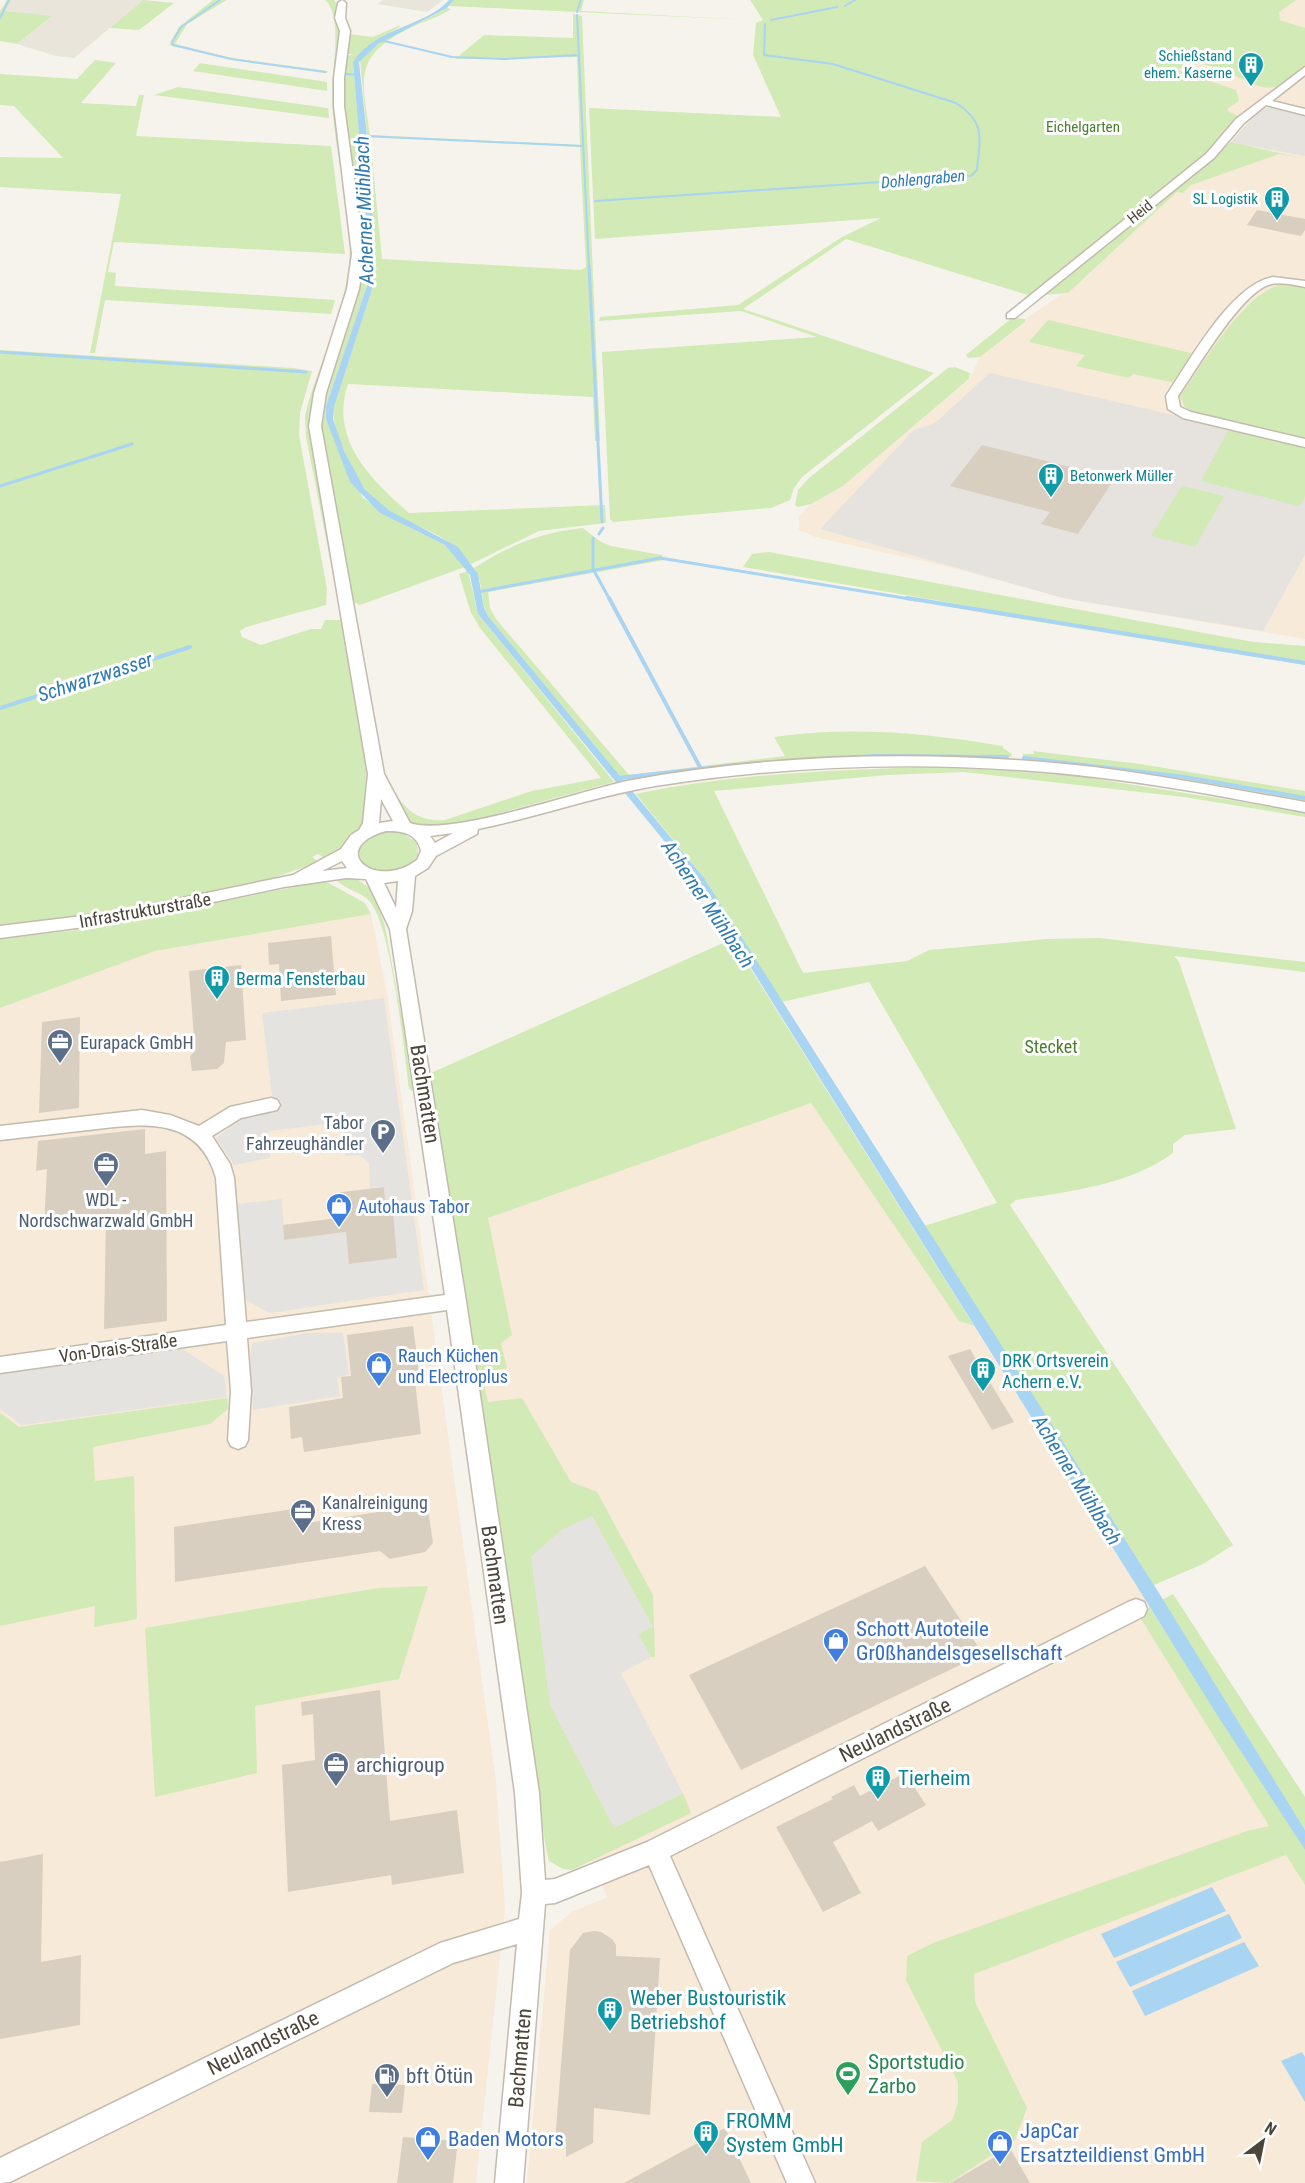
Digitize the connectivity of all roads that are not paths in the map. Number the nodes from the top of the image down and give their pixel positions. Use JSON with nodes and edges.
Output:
{"nodes":[{"id":1,"x":340,"y":1,"type":"edge"},
{"id":2,"x":345,"y":31,"type":"junction"},
{"id":3,"x":1305,"y":70,"type":"edge"},
{"id":4,"x":1264,"y":102,"type":"junction"},
{"id":5,"x":1305,"y":112,"type":"edge"},
{"id":6,"x":1305,"y":284,"type":"edge"},
{"id":7,"x":1011,"y":316,"type":"dead end"},
{"id":8,"x":1305,"y":443,"type":"edge"},
{"id":9,"x":376,"y":774,"type":"junction"},
{"id":10,"x":1305,"y":807,"type":"edge"},
{"id":11,"x":486,"y":823,"type":"junction"},
{"id":12,"x":410,"y":829,"type":"junction"},
{"id":13,"x":366,"y":832,"type":"junction"},
{"id":14,"x":348,"y":852,"type":"junction"},
{"id":15,"x":428,"y":853,"type":"junction"},
{"id":16,"x":406,"y":874,"type":"junction"},
{"id":17,"x":367,"y":875,"type":"junction"},
{"id":18,"x":289,"y":881,"type":"junction"},
{"id":19,"x":398,"y":929,"type":"junction"},
{"id":20,"x":0,"y":932,"type":"edge"},
{"id":21,"x":271,"y":1105,"type":"dead end"},
{"id":22,"x":0,"y":1133,"type":"edge"},
{"id":23,"x":199,"y":1135,"type":"junction"},
{"id":24,"x":456,"y":1301,"type":"junction"},
{"id":25,"x":235,"y":1331,"type":"junction"},
{"id":26,"x":0,"y":1365,"type":"edge"},
{"id":27,"x":238,"y":1440,"type":"dead end"},
{"id":28,"x":1136,"y":1609,"type":"dead end"},
{"id":29,"x":655,"y":1851,"type":"junction"},
{"id":30,"x":534,"y":1893,"type":"junction"},
{"id":31,"x":532,"y":1930,"type":"junction"},
{"id":32,"x":0,"y":2172,"type":"edge"},
{"id":33,"x":509,"y":2183,"type":"edge"},
{"id":34,"x":801,"y":2183,"type":"edge"}],
"edges":[{"from":1,"to":2,"type":"street"},
{"from":1,"to":2,"type":"street"},
{"from":2,"to":9,"type":"street"},
{"from":3,"to":4,"type":"street","name":"Heid"},
{"from":4,"to":5,"type":"street"},
{"from":4,"to":7,"type":"street","name":"Heid"},
{"from":6,"to":8,"type":"street"},
{"from":9,"to":12,"type":"street"},
{"from":9,"to":13,"type":"street"},
{"from":10,"to":11,"type":"street"},
{"from":11,"to":12,"type":"street"},
{"from":11,"to":15,"type":"street"},
{"from":12,"to":13,"type":"street"},
{"from":12,"to":15,"type":"street"},
{"from":13,"to":14,"type":"street"},
{"from":14,"to":17,"type":"street"},
{"from":14,"to":18,"type":"street"},
{"from":15,"to":16,"type":"street"},
{"from":16,"to":17,"type":"street"},
{"from":16,"to":19,"type":"street"},
{"from":17,"to":18,"type":"street"},
{"from":17,"to":19,"type":"street"},
{"from":18,"to":20,"type":"street","name":"Infrastrukturstraße"},
{"from":19,"to":24,"type":"street","name":"Bachmatten"},
{"from":21,"to":23,"type":"street"},
{"from":22,"to":23,"type":"street"},
{"from":23,"to":25,"type":"street"},
{"from":24,"to":25,"type":"street","name":"Von-Drais-Straße"},
{"from":24,"to":30,"type":"street","name":"Bachmatten"},
{"from":25,"to":26,"type":"street","name":"Von-Drais-Straße"},
{"from":25,"to":27,"type":"street"},
{"from":28,"to":29,"type":"street","name":"Neulandstraße"},
{"from":29,"to":30,"type":"street","name":"Neulandstraße"},
{"from":29,"to":34,"type":"street"},
{"from":30,"to":31,"type":"street","name":"Bachmatten"},
{"from":31,"to":32,"type":"street","name":"Neulandstraße"},
{"from":31,"to":33,"type":"street","name":"Bachmatten"}]}
